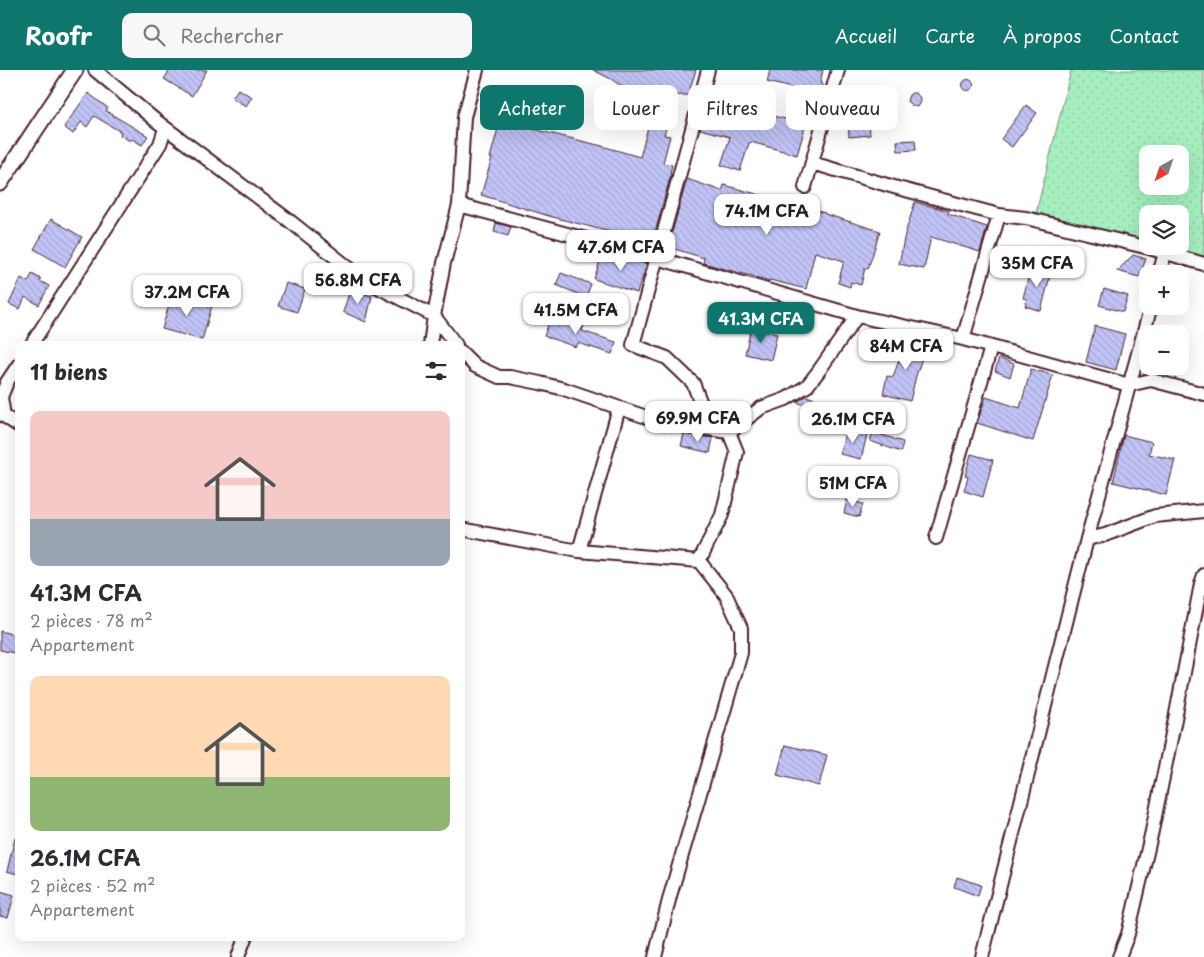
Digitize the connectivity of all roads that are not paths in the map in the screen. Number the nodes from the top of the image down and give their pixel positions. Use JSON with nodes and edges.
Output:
{"nodes":[{"id":1,"x":75,"y":70,"type":"edge"},
{"id":2,"x":95,"y":70,"type":"edge"},
{"id":3,"x":477,"y":70,"type":"edge"},
{"id":4,"x":708,"y":70,"type":"edge"},
{"id":5,"x":838,"y":70,"type":"edge"},
{"id":6,"x":165,"y":128,"type":"junction"},
{"id":7,"x":812,"y":163,"type":"junction"},
{"id":8,"x":0,"y":183,"type":"edge"},
{"id":9,"x":805,"y":187,"type":"dead end"},
{"id":10,"x":459,"y":205,"type":"junction"},
{"id":11,"x":999,"y":215,"type":"junction"},
{"id":12,"x":1139,"y":246,"type":"edge"},
{"id":13,"x":1172,"y":255,"type":"edge"},
{"id":14,"x":657,"y":258,"type":"junction"},
{"id":15,"x":1204,"y":264,"type":"edge"},
{"id":16,"x":1149,"y":315,"type":"edge"},
{"id":17,"x":434,"y":316,"type":"junction"},
{"id":18,"x":857,"y":316,"type":"junction"},
{"id":19,"x":963,"y":339,"type":"junction"},
{"id":20,"x":34,"y":341,"type":"edge"},
{"id":21,"x":431,"y":341,"type":"edge"},
{"id":22,"x":453,"y":341,"type":"edge"},
{"id":23,"x":990,"y":347,"type":"junction"},
{"id":24,"x":465,"y":356,"type":"edge"},
{"id":25,"x":15,"y":370,"type":"edge"},
{"id":26,"x":1130,"y":385,"type":"junction"},
{"id":27,"x":1204,"y":394,"type":"edge"},
{"id":28,"x":619,"y":408,"type":"junction"},
{"id":29,"x":15,"y":423,"type":"edge"},
{"id":30,"x":711,"y":430,"type":"junction"},
{"id":31,"x":729,"y":432,"type":"junction"},
{"id":32,"x":1204,"y":511,"type":"edge"},
{"id":33,"x":465,"y":530,"type":"edge"},
{"id":34,"x":936,"y":538,"type":"dead end"},
{"id":35,"x":1087,"y":539,"type":"junction"},
{"id":36,"x":579,"y":551,"type":"junction"},
{"id":37,"x":699,"y":561,"type":"junction"},
{"id":38,"x":1204,"y":575,"type":"edge"},
{"id":39,"x":244,"y":941,"type":"edge"},
{"id":40,"x":238,"y":957,"type":"edge"},
{"id":41,"x":655,"y":957,"type":"edge"},
{"id":42,"x":982,"y":957,"type":"edge"},
{"id":43,"x":1119,"y":957,"type":"edge"}],
"edges":[{"from":1,"to":8,"type":"main road"},
{"from":2,"to":6,"type":"street"},
{"from":3,"to":10,"type":"street"},
{"from":4,"to":14,"type":"street"},
{"from":5,"to":7,"type":"street"},
{"from":6,"to":17,"type":"street"},
{"from":6,"to":20,"type":"street"},
{"from":7,"to":9,"type":"street"},
{"from":7,"to":11,"type":"street"},
{"from":10,"to":14,"type":"street"},
{"from":10,"to":17,"type":"street"},
{"from":11,"to":12,"type":"street"},
{"from":11,"to":19,"type":"street"},
{"from":13,"to":15,"type":"street"},
{"from":14,"to":18,"type":"street"},
{"from":14,"to":30,"type":"street"},
{"from":16,"to":26,"type":"street"},
{"from":17,"to":21,"type":"street"},
{"from":17,"to":22,"type":"street"},
{"from":18,"to":19,"type":"street"},
{"from":18,"to":31,"type":"street"},
{"from":19,"to":23,"type":"street"},
{"from":23,"to":26,"type":"street"},
{"from":23,"to":34,"type":"street"},
{"from":24,"to":28,"type":"street"},
{"from":25,"to":29,"type":"street"},
{"from":26,"to":27,"type":"street"},
{"from":26,"to":35,"type":"street"},
{"from":28,"to":30,"type":"street"},
{"from":28,"to":36,"type":"street"},
{"from":30,"to":31,"type":"street"},
{"from":31,"to":37,"type":"street"},
{"from":32,"to":35,"type":"street"},
{"from":33,"to":36,"type":"street"},
{"from":35,"to":42,"type":"street"},
{"from":36,"to":37,"type":"street"},
{"from":37,"to":41,"type":"street"},
{"from":38,"to":43,"type":"street"},
{"from":39,"to":40,"type":"street"}]}
